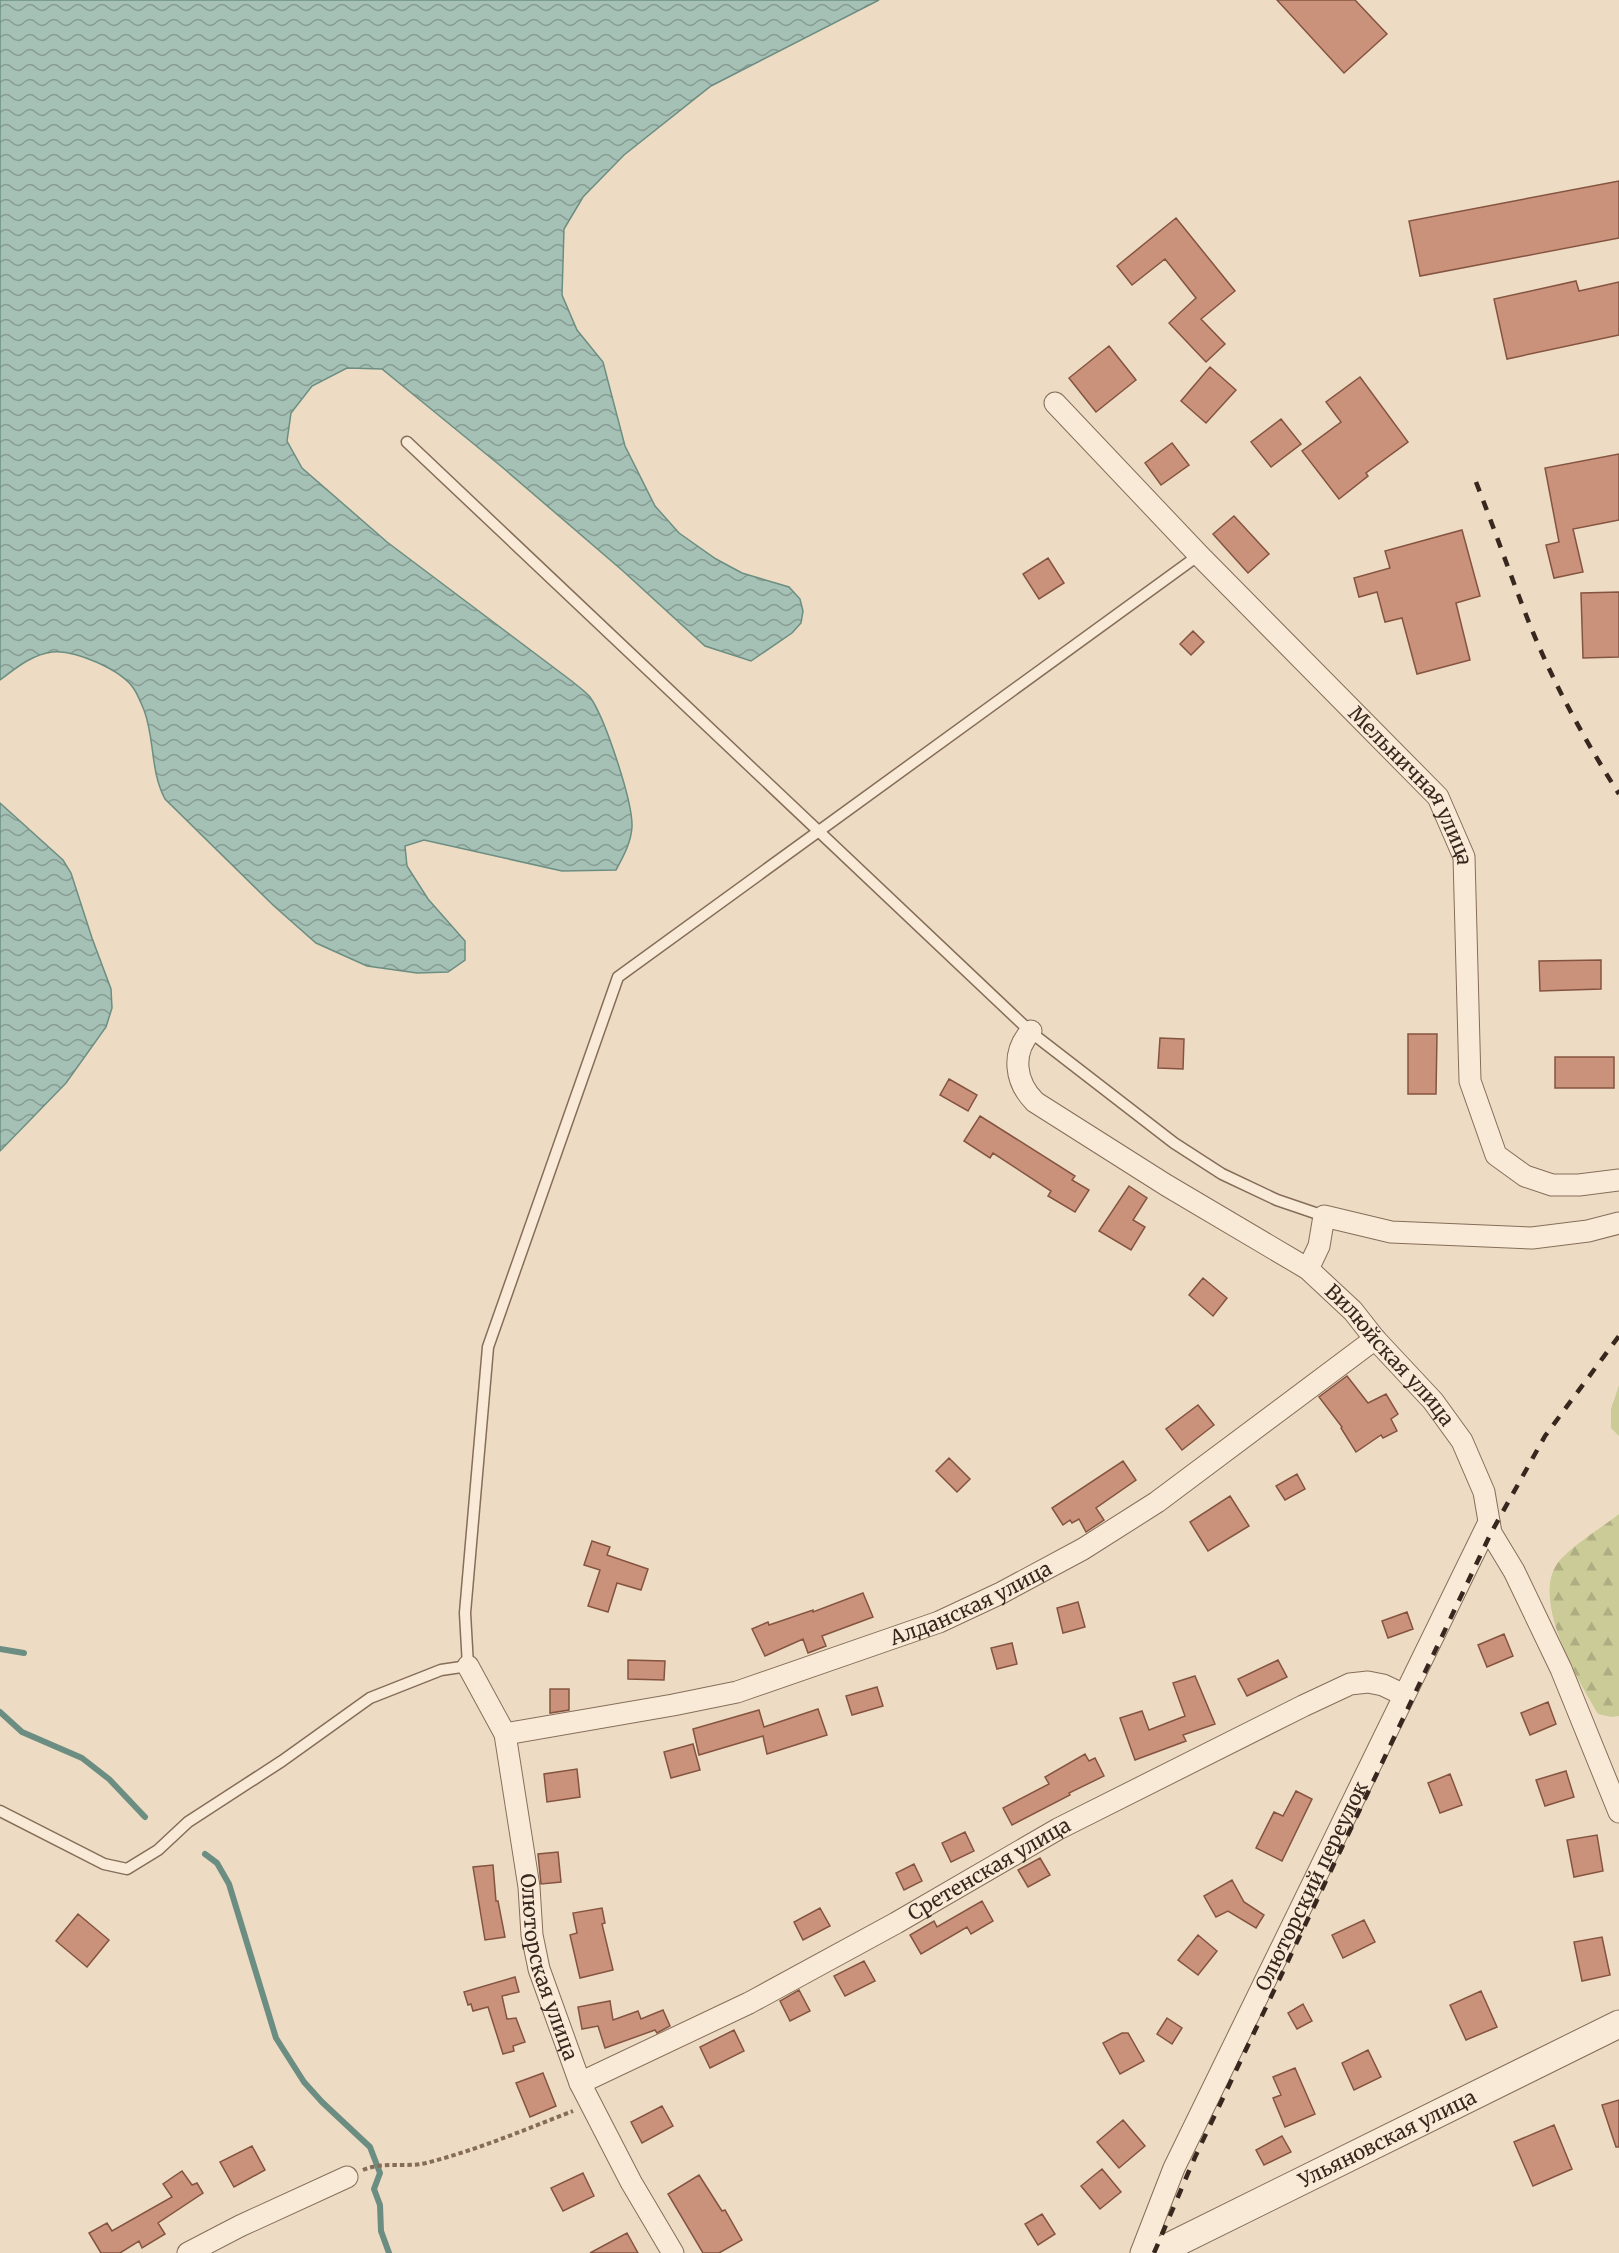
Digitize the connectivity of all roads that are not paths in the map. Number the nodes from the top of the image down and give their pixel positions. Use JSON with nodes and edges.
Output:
{"nodes":[{"id":1,"x":1055,"y":403,"type":"dead end"},
{"id":2,"x":407,"y":442,"type":"dead end"},
{"id":3,"x":1199,"y":555,"type":"junction"},
{"id":4,"x":819,"y":831,"type":"junction"},
{"id":5,"x":1030,"y":1031,"type":"junction"},
{"id":6,"x":1619,"y":1180,"type":"edge"},
{"id":7,"x":1324,"y":1216,"type":"junction"},
{"id":8,"x":1619,"y":1223,"type":"edge"},
{"id":9,"x":1308,"y":1269,"type":"junction"},
{"id":10,"x":1375,"y":1339,"type":"junction"},
{"id":11,"x":1489,"y":1522,"type":"junction"},
{"id":12,"x":468,"y":1666,"type":"junction"},
{"id":13,"x":1404,"y":1695,"type":"junction"},
{"id":14,"x":505,"y":1734,"type":"junction"},
{"id":15,"x":0,"y":1811,"type":"edge"},
{"id":16,"x":1619,"y":1812,"type":"edge"},
{"id":17,"x":1619,"y":2024,"type":"edge"},
{"id":18,"x":580,"y":2083,"type":"junction"},
{"id":19,"x":347,"y":2177,"type":"dead end"},
{"id":20,"x":1169,"y":2250,"type":"edge"},
{"id":21,"x":188,"y":2253,"type":"edge"},
{"id":22,"x":673,"y":2253,"type":"edge"},
{"id":23,"x":1141,"y":2253,"type":"edge"}],
"edges":[{"from":1,"to":3,"type":"street","name":"Мельничная улица"},
{"from":2,"to":4,"type":"lane"},
{"from":3,"to":4,"type":"lane"},
{"from":3,"to":6,"type":"street","name":"Мельничная улица"},
{"from":4,"to":5,"type":"lane"},
{"from":4,"to":12,"type":"lane"},
{"from":5,"to":7,"type":"lane"},
{"from":5,"to":9,"type":"street","name":"Вилюйская улица"},
{"from":7,"to":8,"type":"street"},
{"from":7,"to":9,"type":"street"},
{"from":9,"to":10,"type":"street","name":"Вилюйская улица"},
{"from":10,"to":11,"type":"street","name":"Вилюйская улица"},
{"from":10,"to":14,"type":"street","name":"Алданская улица"},
{"from":11,"to":13,"type":"street","name":"Олюторский переулок"},
{"from":11,"to":16,"type":"street","name":"Вилюйская улица"},
{"from":12,"to":14,"type":"street","name":"Олюторская улица"},
{"from":12,"to":15,"type":"lane"},
{"from":13,"to":18,"type":"street","name":"Сретенская улица"},
{"from":13,"to":23,"type":"street","name":"Олюторский переулок"},
{"from":14,"to":18,"type":"street","name":"Олюторская улица"},
{"from":17,"to":20,"type":"street","name":"Ульяновская улица"},
{"from":18,"to":22,"type":"street","name":"Олюторская улица"},
{"from":19,"to":21,"type":"street"}]}
